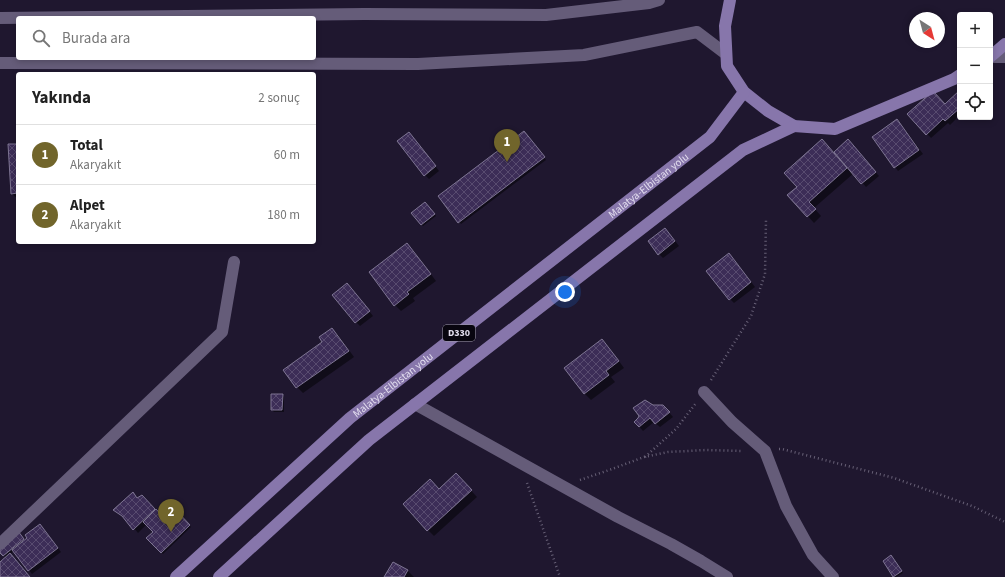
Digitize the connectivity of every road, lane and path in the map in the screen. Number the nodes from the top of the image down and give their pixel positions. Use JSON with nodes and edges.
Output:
{"nodes":[{"id":1,"x":659,"y":0,"type":"edge"},
{"id":2,"x":730,"y":0,"type":"edge"},
{"id":3,"x":182,"y":16,"type":"edge"},
{"id":4,"x":0,"y":18,"type":"edge"},
{"id":5,"x":16,"y":18,"type":"edge"},
{"id":6,"x":1005,"y":44,"type":"edge"},
{"id":7,"x":726,"y":54,"type":"junction"},
{"id":8,"x":993,"y":54,"type":"edge"},
{"id":9,"x":993,"y":57,"type":"edge"},
{"id":10,"x":1005,"y":57,"type":"edge"},
{"id":11,"x":0,"y":63,"type":"edge"},
{"id":12,"x":957,"y":76,"type":"edge"},
{"id":13,"x":744,"y":92,"type":"junction"},
{"id":14,"x":794,"y":126,"type":"junction"},
{"id":15,"x":766,"y":220,"type":"dead end"},
{"id":16,"x":234,"y":262,"type":"dead end"},
{"id":17,"x":704,"y":392,"type":"junction"},
{"id":18,"x":414,"y":404,"type":"junction"},
{"id":19,"x":644,"y":457,"type":"dead end"},
{"id":20,"x":519,"y":462,"type":"junction"},
{"id":21,"x":0,"y":544,"type":"edge"},
{"id":22,"x":176,"y":577,"type":"edge"},
{"id":23,"x":219,"y":577,"type":"edge"},
{"id":24,"x":560,"y":577,"type":"edge"},
{"id":25,"x":727,"y":577,"type":"edge"},
{"id":26,"x":833,"y":577,"type":"edge"}],
"edges":[{"from":1,"to":3,"type":"main road"},
{"from":2,"to":7,"type":"main road"},
{"from":4,"to":5,"type":"main road"},
{"from":6,"to":8,"type":"main road"},
{"from":7,"to":11,"type":"main road"},
{"from":7,"to":13,"type":"main road"},
{"from":9,"to":10,"type":"main road"},
{"from":12,"to":14,"type":"main road"},
{"from":13,"to":14,"type":"main road"},
{"from":13,"to":22,"type":"main road","name":"Malatya-Elbistan yolu","number":"D330"},
{"from":14,"to":18,"type":"main road","number":"D330"},
{"from":15,"to":17,"type":"path"},
{"from":16,"to":21,"type":"main road"},
{"from":17,"to":19,"type":"path"},
{"from":17,"to":26,"type":"main road"},
{"from":18,"to":20,"type":"main road"},
{"from":18,"to":23,"type":"main road","number":"D330"},
{"from":20,"to":24,"type":"path"},
{"from":20,"to":25,"type":"main road"}]}
